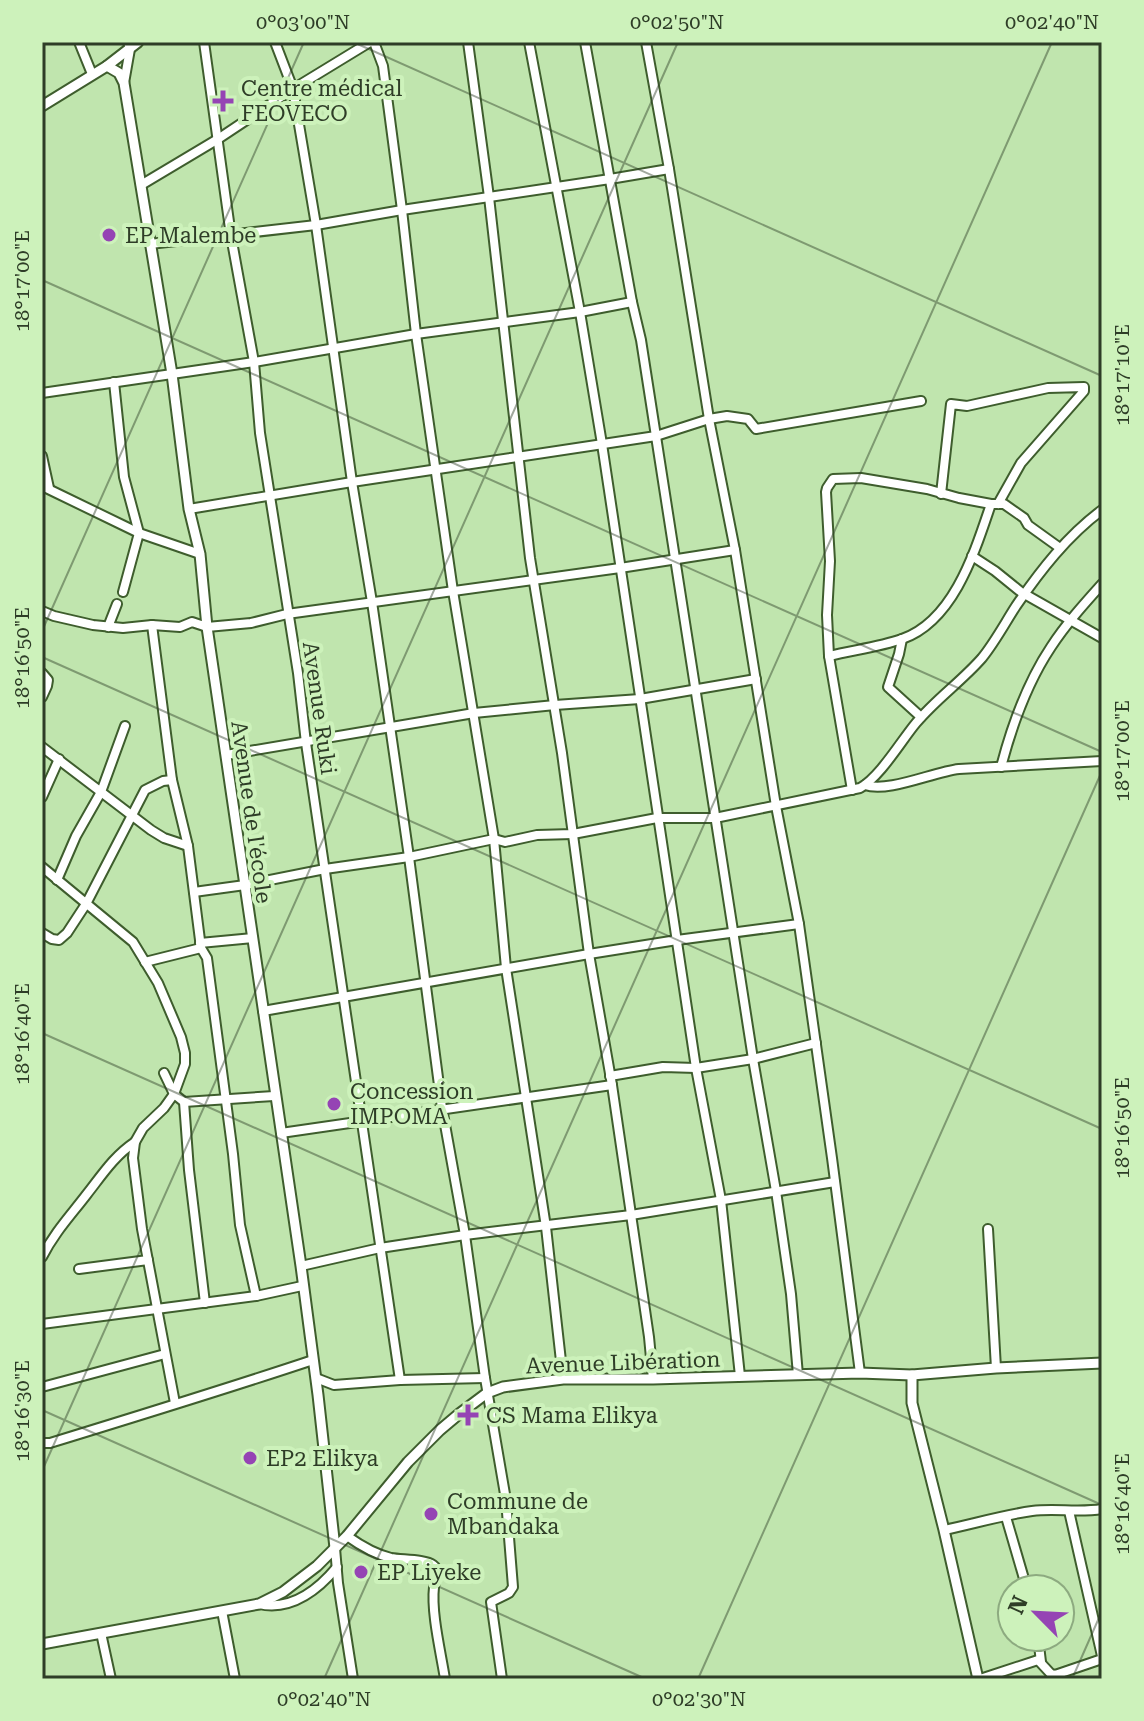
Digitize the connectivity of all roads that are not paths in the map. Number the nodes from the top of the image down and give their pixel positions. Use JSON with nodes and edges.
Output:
{"nodes":[{"id":1,"x":79,"y":42,"type":"edge"},
{"id":2,"x":204,"y":42,"type":"edge"},
{"id":3,"x":275,"y":42,"type":"edge"},
{"id":4,"x":372,"y":42,"type":"edge"},
{"id":5,"x":468,"y":42,"type":"edge"},
{"id":6,"x":529,"y":42,"type":"edge"},
{"id":7,"x":585,"y":42,"type":"edge"},
{"id":8,"x":646,"y":42,"type":"edge"},
{"id":9,"x":132,"y":44,"type":"edge"},
{"id":10,"x":107,"y":66,"type":"junction"},
{"id":11,"x":92,"y":74,"type":"junction"},
{"id":12,"x":124,"y":83,"type":"junction"},
{"id":13,"x":293,"y":89,"type":"junction"},
{"id":14,"x":42,"y":106,"type":"edge"},
{"id":15,"x":218,"y":139,"type":"junction"},
{"id":16,"x":669,"y":169,"type":"junction"},
{"id":17,"x":610,"y":179,"type":"junction"},
{"id":18,"x":141,"y":185,"type":"junction"},
{"id":19,"x":555,"y":187,"type":"junction"},
{"id":20,"x":489,"y":197,"type":"junction"},
{"id":21,"x":402,"y":210,"type":"junction"},
{"id":22,"x":316,"y":225,"type":"junction"},
{"id":23,"x":231,"y":236,"type":"junction"},
{"id":24,"x":150,"y":244,"type":"junction"},
{"id":25,"x":632,"y":302,"type":"junction"},
{"id":26,"x":580,"y":312,"type":"junction"},
{"id":27,"x":504,"y":324,"type":"junction"},
{"id":28,"x":416,"y":334,"type":"junction"},
{"id":29,"x":334,"y":348,"type":"junction"},
{"id":30,"x":254,"y":362,"type":"junction"},
{"id":31,"x":172,"y":374,"type":"junction"},
{"id":32,"x":114,"y":382,"type":"junction"},
{"id":33,"x":42,"y":393,"type":"edge"},
{"id":34,"x":921,"y":401,"type":"dead end"},
{"id":35,"x":709,"y":419,"type":"junction"},
{"id":36,"x":656,"y":436,"type":"junction"},
{"id":37,"x":602,"y":444,"type":"junction"},
{"id":38,"x":42,"y":456,"type":"edge"},
{"id":39,"x":519,"y":456,"type":"junction"},
{"id":40,"x":436,"y":469,"type":"junction"},
{"id":41,"x":352,"y":482,"type":"junction"},
{"id":42,"x":46,"y":487,"type":"edge"},
{"id":43,"x":941,"y":494,"type":"junction"},
{"id":44,"x":269,"y":496,"type":"junction"},
{"id":45,"x":994,"y":504,"type":"junction"},
{"id":46,"x":189,"y":509,"type":"junction"},
{"id":47,"x":1102,"y":510,"type":"edge"},
{"id":48,"x":139,"y":533,"type":"junction"},
{"id":49,"x":1060,"y":548,"type":"junction"},
{"id":50,"x":735,"y":550,"type":"junction"},
{"id":51,"x":200,"y":554,"type":"junction"},
{"id":52,"x":972,"y":556,"type":"junction"},
{"id":53,"x":675,"y":560,"type":"junction"},
{"id":54,"x":620,"y":568,"type":"junction"},
{"id":55,"x":534,"y":579,"type":"junction"},
{"id":56,"x":1102,"y":584,"type":"edge"},
{"id":57,"x":453,"y":591,"type":"junction"},
{"id":58,"x":123,"y":592,"type":"dead end"},
{"id":59,"x":1025,"y":593,"type":"junction"},
{"id":60,"x":372,"y":602,"type":"junction"},
{"id":61,"x":117,"y":604,"type":"dead end"},
{"id":62,"x":42,"y":611,"type":"edge"},
{"id":63,"x":287,"y":614,"type":"junction"},
{"id":64,"x":1071,"y":620,"type":"junction"},
{"id":65,"x":152,"y":625,"type":"junction"},
{"id":66,"x":108,"y":627,"type":"junction"},
{"id":67,"x":207,"y":627,"type":"junction"},
{"id":68,"x":1102,"y":638,"type":"edge"},
{"id":69,"x":902,"y":639,"type":"junction"},
{"id":70,"x":829,"y":656,"type":"junction"},
{"id":71,"x":42,"y":673,"type":"edge"},
{"id":72,"x":756,"y":679,"type":"junction"},
{"id":73,"x":696,"y":689,"type":"junction"},
{"id":74,"x":42,"y":697,"type":"edge"},
{"id":75,"x":640,"y":699,"type":"junction"},
{"id":76,"x":555,"y":705,"type":"junction"},
{"id":77,"x":474,"y":713,"type":"junction"},
{"id":78,"x":921,"y":717,"type":"junction"},
{"id":79,"x":125,"y":726,"type":"dead end"},
{"id":80,"x":391,"y":728,"type":"junction"},
{"id":81,"x":306,"y":743,"type":"junction"},
{"id":82,"x":42,"y":747,"type":"edge"},
{"id":83,"x":226,"y":755,"type":"junction"},
{"id":84,"x":59,"y":759,"type":"junction"},
{"id":85,"x":1102,"y":761,"type":"edge"},
{"id":86,"x":1001,"y":767,"type":"junction"},
{"id":87,"x":172,"y":780,"type":"junction"},
{"id":88,"x":865,"y":785,"type":"junction"},
{"id":89,"x":852,"y":790,"type":"junction"},
{"id":90,"x":101,"y":792,"type":"junction"},
{"id":91,"x":42,"y":797,"type":"edge"},
{"id":92,"x":776,"y":806,"type":"junction"},
{"id":93,"x":133,"y":815,"type":"junction"},
{"id":94,"x":657,"y":818,"type":"junction"},
{"id":95,"x":715,"y":818,"type":"junction"},
{"id":96,"x":573,"y":834,"type":"junction"},
{"id":97,"x":494,"y":839,"type":"junction"},
{"id":98,"x":188,"y":846,"type":"junction"},
{"id":99,"x":409,"y":857,"type":"junction"},
{"id":100,"x":42,"y":867,"type":"edge"},
{"id":101,"x":325,"y":869,"type":"junction"},
{"id":102,"x":57,"y":880,"type":"junction"},
{"id":103,"x":245,"y":885,"type":"junction"},
{"id":104,"x":194,"y":892,"type":"junction"},
{"id":105,"x":86,"y":904,"type":"junction"},
{"id":106,"x":799,"y":924,"type":"junction"},
{"id":107,"x":42,"y":933,"type":"edge"},
{"id":108,"x":733,"y":933,"type":"junction"},
{"id":109,"x":253,"y":938,"type":"junction"},
{"id":110,"x":677,"y":940,"type":"junction"},
{"id":111,"x":201,"y":946,"type":"junction"},
{"id":112,"x":589,"y":954,"type":"junction"},
{"id":113,"x":145,"y":962,"type":"junction"},
{"id":114,"x":506,"y":968,"type":"junction"},
{"id":115,"x":426,"y":982,"type":"junction"},
{"id":116,"x":343,"y":996,"type":"junction"},
{"id":117,"x":263,"y":1011,"type":"junction"},
{"id":118,"x":816,"y":1043,"type":"junction"},
{"id":119,"x":753,"y":1059,"type":"junction"},
{"id":120,"x":696,"y":1068,"type":"junction"},
{"id":121,"x":164,"y":1073,"type":"dead end"},
{"id":122,"x":611,"y":1080,"type":"junction"},
{"id":123,"x":174,"y":1094,"type":"junction"},
{"id":124,"x":274,"y":1096,"type":"junction"},
{"id":125,"x":527,"y":1096,"type":"junction"},
{"id":126,"x":226,"y":1100,"type":"junction"},
{"id":127,"x":184,"y":1102,"type":"junction"},
{"id":128,"x":442,"y":1108,"type":"junction"},
{"id":129,"x":361,"y":1121,"type":"junction"},
{"id":130,"x":281,"y":1133,"type":"junction"},
{"id":131,"x":135,"y":1142,"type":"junction"},
{"id":132,"x":835,"y":1182,"type":"junction"},
{"id":133,"x":776,"y":1191,"type":"junction"},
{"id":134,"x":721,"y":1200,"type":"junction"},
{"id":135,"x":631,"y":1215,"type":"junction"},
{"id":136,"x":546,"y":1227,"type":"junction"},
{"id":137,"x":988,"y":1229,"type":"dead end"},
{"id":138,"x":465,"y":1235,"type":"junction"},
{"id":139,"x":380,"y":1248,"type":"junction"},
{"id":140,"x":42,"y":1257,"type":"edge"},
{"id":141,"x":148,"y":1260,"type":"junction"},
{"id":142,"x":301,"y":1266,"type":"junction"},
{"id":143,"x":79,"y":1269,"type":"dead end"},
{"id":144,"x":302,"y":1286,"type":"junction"},
{"id":145,"x":256,"y":1296,"type":"junction"},
{"id":146,"x":205,"y":1303,"type":"junction"},
{"id":147,"x":156,"y":1309,"type":"junction"},
{"id":148,"x":42,"y":1324,"type":"edge"},
{"id":149,"x":165,"y":1354,"type":"junction"},
{"id":150,"x":313,"y":1360,"type":"junction"},
{"id":151,"x":1102,"y":1363,"type":"edge"},
{"id":152,"x":996,"y":1368,"type":"junction"},
{"id":153,"x":860,"y":1373,"type":"junction"},
{"id":154,"x":798,"y":1375,"type":"junction"},
{"id":155,"x":912,"y":1375,"type":"junction"},
{"id":156,"x":740,"y":1376,"type":"junction"},
{"id":157,"x":316,"y":1378,"type":"junction"},
{"id":158,"x":485,"y":1378,"type":"junction"},
{"id":159,"x":563,"y":1379,"type":"junction"},
{"id":160,"x":653,"y":1379,"type":"junction"},
{"id":161,"x":400,"y":1380,"type":"junction"},
{"id":162,"x":334,"y":1385,"type":"junction"},
{"id":163,"x":42,"y":1387,"type":"edge"},
{"id":164,"x":487,"y":1393,"type":"junction"},
{"id":165,"x":318,"y":1395,"type":"junction"},
{"id":166,"x":175,"y":1403,"type":"junction"},
{"id":167,"x":42,"y":1443,"type":"edge"},
{"id":168,"x":1102,"y":1509,"type":"edge"},
{"id":169,"x":1069,"y":1511,"type":"junction"},
{"id":170,"x":1006,"y":1517,"type":"junction"},
{"id":171,"x":944,"y":1530,"type":"junction"},
{"id":172,"x":347,"y":1536,"type":"junction"},
{"id":173,"x":335,"y":1548,"type":"junction"},
{"id":174,"x":337,"y":1567,"type":"junction"},
{"id":175,"x":1022,"y":1573,"type":"edge"},
{"id":176,"x":259,"y":1604,"type":"junction"},
{"id":177,"x":222,"y":1611,"type":"junction"},
{"id":178,"x":101,"y":1633,"type":"junction"},
{"id":179,"x":42,"y":1644,"type":"edge"},
{"id":180,"x":1040,"y":1653,"type":"edge"},
{"id":181,"x":1102,"y":1657,"type":"edge"},
{"id":182,"x":1041,"y":1662,"type":"junction"},
{"id":183,"x":1052,"y":1676,"type":"edge"},
{"id":184,"x":111,"y":1679,"type":"edge"},
{"id":185,"x":235,"y":1679,"type":"edge"},
{"id":186,"x":353,"y":1679,"type":"edge"},
{"id":187,"x":445,"y":1679,"type":"edge"},
{"id":188,"x":502,"y":1679,"type":"edge"},
{"id":189,"x":979,"y":1679,"type":"edge"}],
"edges":[{"from":1,"to":11,"type":"street"},
{"from":2,"to":15,"type":"street","name":"Avenue Ruki"},
{"from":3,"to":13,"type":"street"},
{"from":4,"to":13,"type":"street"},
{"from":4,"to":21,"type":"street"},
{"from":5,"to":20,"type":"street"},
{"from":6,"to":19,"type":"street"},
{"from":7,"to":17,"type":"street"},
{"from":8,"to":16,"type":"street"},
{"from":9,"to":10,"type":"street"},
{"from":9,"to":12,"type":"street"},
{"from":10,"to":11,"type":"street"},
{"from":10,"to":12,"type":"street"},
{"from":11,"to":14,"type":"street"},
{"from":12,"to":18,"type":"street","name":"Avenue de l'école"},
{"from":13,"to":15,"type":"street"},
{"from":13,"to":22,"type":"street"},
{"from":15,"to":18,"type":"street"},
{"from":15,"to":23,"type":"street","name":"Avenue Ruki"},
{"from":16,"to":17,"type":"street"},
{"from":16,"to":35,"type":"street"},
{"from":17,"to":19,"type":"street"},
{"from":17,"to":25,"type":"street"},
{"from":18,"to":24,"type":"street","name":"Avenue de l'école"},
{"from":19,"to":20,"type":"street"},
{"from":19,"to":26,"type":"street"},
{"from":20,"to":21,"type":"street"},
{"from":20,"to":27,"type":"street"},
{"from":21,"to":22,"type":"street"},
{"from":21,"to":28,"type":"street"},
{"from":22,"to":23,"type":"street"},
{"from":22,"to":29,"type":"street"},
{"from":23,"to":24,"type":"street"},
{"from":23,"to":30,"type":"street","name":"Avenue Ruki"},
{"from":24,"to":31,"type":"street","name":"Avenue de l'école"},
{"from":25,"to":26,"type":"street"},
{"from":25,"to":36,"type":"street"},
{"from":26,"to":27,"type":"street"},
{"from":26,"to":37,"type":"street"},
{"from":27,"to":28,"type":"street"},
{"from":27,"to":39,"type":"street"},
{"from":28,"to":29,"type":"street"},
{"from":28,"to":40,"type":"street"},
{"from":29,"to":30,"type":"street"},
{"from":29,"to":41,"type":"street"},
{"from":30,"to":31,"type":"street"},
{"from":30,"to":44,"type":"street","name":"Avenue Ruki"},
{"from":31,"to":32,"type":"street"},
{"from":31,"to":46,"type":"street","name":"Avenue de l'école"},
{"from":32,"to":33,"type":"street"},
{"from":32,"to":48,"type":"street"},
{"from":34,"to":35,"type":"street"},
{"from":35,"to":36,"type":"street"},
{"from":35,"to":50,"type":"street"},
{"from":36,"to":37,"type":"street"},
{"from":36,"to":53,"type":"street"},
{"from":37,"to":39,"type":"street"},
{"from":37,"to":54,"type":"street"},
{"from":38,"to":42,"type":"street"},
{"from":39,"to":40,"type":"street"},
{"from":39,"to":55,"type":"street"},
{"from":40,"to":41,"type":"street"},
{"from":40,"to":57,"type":"street"},
{"from":41,"to":44,"type":"street"},
{"from":41,"to":60,"type":"street"},
{"from":42,"to":48,"type":"street"},
{"from":43,"to":45,"type":"street"},
{"from":43,"to":45,"type":"street"},
{"from":43,"to":70,"type":"street"},
{"from":44,"to":46,"type":"street"},
{"from":44,"to":63,"type":"street","name":"Avenue Ruki"},
{"from":45,"to":49,"type":"street"},
{"from":45,"to":52,"type":"street"},
{"from":46,"to":51,"type":"street","name":"Avenue de l'école"},
{"from":47,"to":49,"type":"street"},
{"from":48,"to":51,"type":"street"},
{"from":48,"to":58,"type":"street"},
{"from":49,"to":59,"type":"street"},
{"from":50,"to":53,"type":"street"},
{"from":50,"to":72,"type":"street"},
{"from":51,"to":67,"type":"street","name":"Avenue de l'école"},
{"from":52,"to":59,"type":"street"},
{"from":52,"to":69,"type":"street"},
{"from":53,"to":54,"type":"street"},
{"from":53,"to":73,"type":"street"},
{"from":54,"to":55,"type":"street"},
{"from":54,"to":75,"type":"street"},
{"from":55,"to":57,"type":"street"},
{"from":55,"to":76,"type":"street"},
{"from":56,"to":64,"type":"street"},
{"from":57,"to":60,"type":"street"},
{"from":57,"to":77,"type":"street"},
{"from":59,"to":64,"type":"street"},
{"from":59,"to":78,"type":"street"},
{"from":60,"to":63,"type":"street"},
{"from":60,"to":80,"type":"street"},
{"from":61,"to":66,"type":"street"},
{"from":62,"to":66,"type":"street"},
{"from":63,"to":67,"type":"street"},
{"from":63,"to":81,"type":"street","name":"Avenue Ruki"},
{"from":64,"to":68,"type":"street"},
{"from":64,"to":86,"type":"street"},
{"from":65,"to":66,"type":"street"},
{"from":65,"to":67,"type":"street"},
{"from":65,"to":87,"type":"street"},
{"from":67,"to":83,"type":"street","name":"Avenue de l'école"},
{"from":69,"to":70,"type":"street"},
{"from":69,"to":78,"type":"street"},
{"from":70,"to":89,"type":"street"},
{"from":71,"to":74,"type":"street"},
{"from":72,"to":73,"type":"street"},
{"from":72,"to":92,"type":"street"},
{"from":73,"to":75,"type":"street"},
{"from":73,"to":95,"type":"street"},
{"from":75,"to":76,"type":"street"},
{"from":75,"to":94,"type":"street"},
{"from":76,"to":77,"type":"street"},
{"from":76,"to":96,"type":"street"},
{"from":77,"to":80,"type":"street"},
{"from":77,"to":97,"type":"street"},
{"from":78,"to":88,"type":"street"},
{"from":79,"to":90,"type":"street"},
{"from":80,"to":81,"type":"street"},
{"from":80,"to":99,"type":"street"},
{"from":81,"to":83,"type":"street"},
{"from":81,"to":101,"type":"street","name":"Avenue Ruki"},
{"from":82,"to":84,"type":"street"},
{"from":83,"to":103,"type":"street","name":"Avenue de l'école"},
{"from":84,"to":90,"type":"street"},
{"from":84,"to":91,"type":"street"},
{"from":85,"to":86,"type":"street"},
{"from":86,"to":88,"type":"street"},
{"from":87,"to":93,"type":"street"},
{"from":87,"to":98,"type":"street"},
{"from":88,"to":89,"type":"street"},
{"from":89,"to":92,"type":"street"},
{"from":90,"to":93,"type":"street"},
{"from":90,"to":102,"type":"street"},
{"from":92,"to":95,"type":"street"},
{"from":92,"to":106,"type":"street"},
{"from":93,"to":98,"type":"street"},
{"from":93,"to":105,"type":"street"},
{"from":94,"to":95,"type":"street"},
{"from":94,"to":96,"type":"street"},
{"from":94,"to":110,"type":"street"},
{"from":95,"to":108,"type":"street"},
{"from":96,"to":97,"type":"street"},
{"from":96,"to":112,"type":"street"},
{"from":97,"to":99,"type":"street"},
{"from":97,"to":114,"type":"street"},
{"from":98,"to":104,"type":"street"},
{"from":99,"to":101,"type":"street"},
{"from":99,"to":115,"type":"street"},
{"from":100,"to":102,"type":"street"},
{"from":101,"to":103,"type":"street"},
{"from":101,"to":116,"type":"street","name":"Avenue Ruki"},
{"from":102,"to":105,"type":"street"},
{"from":103,"to":104,"type":"street"},
{"from":103,"to":109,"type":"street","name":"Avenue de l'école"},
{"from":104,"to":111,"type":"street"},
{"from":105,"to":107,"type":"street"},
{"from":105,"to":113,"type":"street"},
{"from":106,"to":108,"type":"street"},
{"from":106,"to":118,"type":"street"},
{"from":108,"to":110,"type":"street"},
{"from":108,"to":119,"type":"street"},
{"from":109,"to":111,"type":"street"},
{"from":109,"to":117,"type":"street","name":"Avenue de l'école"},
{"from":110,"to":112,"type":"street"},
{"from":110,"to":120,"type":"street"},
{"from":111,"to":113,"type":"street"},
{"from":111,"to":126,"type":"street"},
{"from":112,"to":114,"type":"street"},
{"from":112,"to":122,"type":"street"},
{"from":113,"to":123,"type":"street"},
{"from":114,"to":115,"type":"street"},
{"from":114,"to":125,"type":"street"},
{"from":115,"to":116,"type":"street"},
{"from":115,"to":128,"type":"street"},
{"from":116,"to":117,"type":"street"},
{"from":116,"to":129,"type":"street","name":"Avenue Ruki"},
{"from":117,"to":124,"type":"street","name":"Avenue de l'école"},
{"from":118,"to":119,"type":"street"},
{"from":118,"to":132,"type":"street"},
{"from":119,"to":120,"type":"street"},
{"from":119,"to":133,"type":"street"},
{"from":120,"to":122,"type":"street"},
{"from":120,"to":134,"type":"street"},
{"from":121,"to":123,"type":"street"},
{"from":122,"to":125,"type":"street"},
{"from":122,"to":135,"type":"street"},
{"from":123,"to":127,"type":"street"},
{"from":123,"to":131,"type":"street"},
{"from":124,"to":126,"type":"street"},
{"from":124,"to":130,"type":"street","name":"Avenue de l'école"},
{"from":125,"to":128,"type":"street"},
{"from":125,"to":136,"type":"street"},
{"from":126,"to":127,"type":"street"},
{"from":126,"to":145,"type":"street"},
{"from":127,"to":146,"type":"street"},
{"from":128,"to":129,"type":"street"},
{"from":128,"to":138,"type":"street"},
{"from":129,"to":130,"type":"street"},
{"from":129,"to":139,"type":"street","name":"Avenue Ruki"},
{"from":130,"to":142,"type":"street","name":"Avenue de l'école"},
{"from":131,"to":140,"type":"street"},
{"from":131,"to":141,"type":"street"},
{"from":132,"to":133,"type":"street"},
{"from":132,"to":153,"type":"street"},
{"from":133,"to":134,"type":"street"},
{"from":133,"to":154,"type":"street"},
{"from":134,"to":135,"type":"street"},
{"from":134,"to":156,"type":"street"},
{"from":135,"to":136,"type":"street"},
{"from":135,"to":160,"type":"street"},
{"from":136,"to":138,"type":"street"},
{"from":136,"to":159,"type":"street"},
{"from":137,"to":152,"type":"street"},
{"from":138,"to":139,"type":"street"},
{"from":138,"to":158,"type":"street"},
{"from":139,"to":142,"type":"street"},
{"from":139,"to":161,"type":"street","name":"Avenue Ruki"},
{"from":141,"to":143,"type":"street"},
{"from":141,"to":147,"type":"street"},
{"from":142,"to":144,"type":"street","name":"Avenue de l'école"},
{"from":144,"to":145,"type":"street"},
{"from":144,"to":150,"type":"street","name":"Avenue de l'école"},
{"from":145,"to":146,"type":"street"},
{"from":146,"to":147,"type":"street"},
{"from":147,"to":148,"type":"street"},
{"from":147,"to":149,"type":"street"},
{"from":149,"to":163,"type":"street"},
{"from":149,"to":166,"type":"street"},
{"from":150,"to":157,"type":"street","name":"Avenue de l'école"},
{"from":150,"to":166,"type":"street"},
{"from":151,"to":152,"type":"street","name":"Avenue Libération"},
{"from":152,"to":155,"type":"street","name":"Avenue Libération"},
{"from":153,"to":154,"type":"street","name":"Avenue Libération"},
{"from":153,"to":155,"type":"street","name":"Avenue Libération"},
{"from":154,"to":156,"type":"street","name":"Avenue Libération"},
{"from":155,"to":171,"type":"street"},
{"from":156,"to":160,"type":"street","name":"Avenue Libération"},
{"from":157,"to":162,"type":"street"},
{"from":157,"to":165,"type":"street","name":"Avenue de l'école"},
{"from":158,"to":161,"type":"street"},
{"from":158,"to":164,"type":"street"},
{"from":159,"to":160,"type":"street","name":"Avenue Libération"},
{"from":159,"to":164,"type":"street","name":"Avenue Libération"},
{"from":161,"to":162,"type":"street"},
{"from":162,"to":165,"type":"street"},
{"from":164,"to":172,"type":"street","name":"Avenue Libération"},
{"from":164,"to":188,"type":"street"},
{"from":165,"to":173,"type":"street","name":"Avenue de l'école"},
{"from":166,"to":167,"type":"street"},
{"from":168,"to":169,"type":"street"},
{"from":169,"to":170,"type":"street"},
{"from":169,"to":181,"type":"street"},
{"from":170,"to":171,"type":"street"},
{"from":170,"to":175,"type":"street"},
{"from":171,"to":189,"type":"street"},
{"from":172,"to":173,"type":"street","name":"Avenue Libération"},
{"from":172,"to":187,"type":"street"},
{"from":173,"to":174,"type":"street"},
{"from":173,"to":176,"type":"street","name":"Avenue Libération"},
{"from":174,"to":176,"type":"street"},
{"from":174,"to":186,"type":"street"},
{"from":176,"to":177,"type":"street","name":"Avenue Libération"},
{"from":177,"to":178,"type":"street","name":"Avenue Libération"},
{"from":177,"to":185,"type":"street"},
{"from":178,"to":179,"type":"street","name":"Avenue Libération"},
{"from":178,"to":184,"type":"street"},
{"from":180,"to":182,"type":"street"},
{"from":181,"to":183,"type":"street"},
{"from":182,"to":183,"type":"street"},
{"from":182,"to":189,"type":"street"}]}
